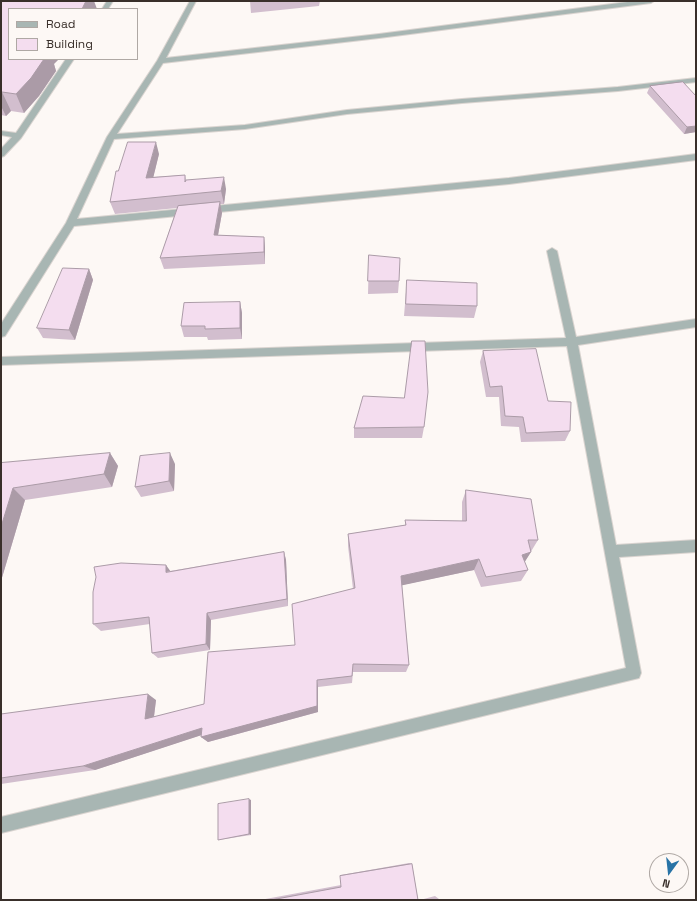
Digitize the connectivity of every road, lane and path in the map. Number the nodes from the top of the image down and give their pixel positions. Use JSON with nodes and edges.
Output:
{"nodes":[{"id":1,"x":193,"y":1,"type":"edge"},
{"id":2,"x":652,"y":1,"type":"edge"},
{"id":3,"x":69,"y":60,"type":"edge"},
{"id":4,"x":161,"y":61,"type":"junction"},
{"id":5,"x":696,"y":80,"type":"edge"},
{"id":6,"x":1,"y":134,"type":"edge"},
{"id":7,"x":18,"y":136,"type":"junction"},
{"id":8,"x":111,"y":137,"type":"junction"},
{"id":9,"x":1,"y":154,"type":"edge"},
{"id":10,"x":696,"y":157,"type":"edge"},
{"id":11,"x":71,"y":223,"type":"junction"},
{"id":12,"x":552,"y":251,"type":"dead end"},
{"id":13,"x":696,"y":323,"type":"edge"},
{"id":14,"x":1,"y":333,"type":"edge"},
{"id":15,"x":572,"y":342,"type":"junction"},
{"id":16,"x":1,"y":361,"type":"edge"},
{"id":17,"x":696,"y":546,"type":"edge"},
{"id":18,"x":610,"y":551,"type":"junction"},
{"id":19,"x":1,"y":825,"type":"edge"}],
"edges":[{"from":1,"to":4,"type":"street"},
{"from":2,"to":4,"type":"street"},
{"from":3,"to":7,"type":"street"},
{"from":4,"to":8,"type":"street"},
{"from":5,"to":8,"type":"street"},
{"from":6,"to":7,"type":"street"},
{"from":7,"to":9,"type":"street"},
{"from":8,"to":11,"type":"street"},
{"from":10,"to":11,"type":"street"},
{"from":11,"to":14,"type":"street"},
{"from":12,"to":15,"type":"street"},
{"from":13,"to":15,"type":"street"},
{"from":15,"to":16,"type":"street"},
{"from":15,"to":18,"type":"street"},
{"from":17,"to":18,"type":"street"},
{"from":18,"to":19,"type":"street"}]}
